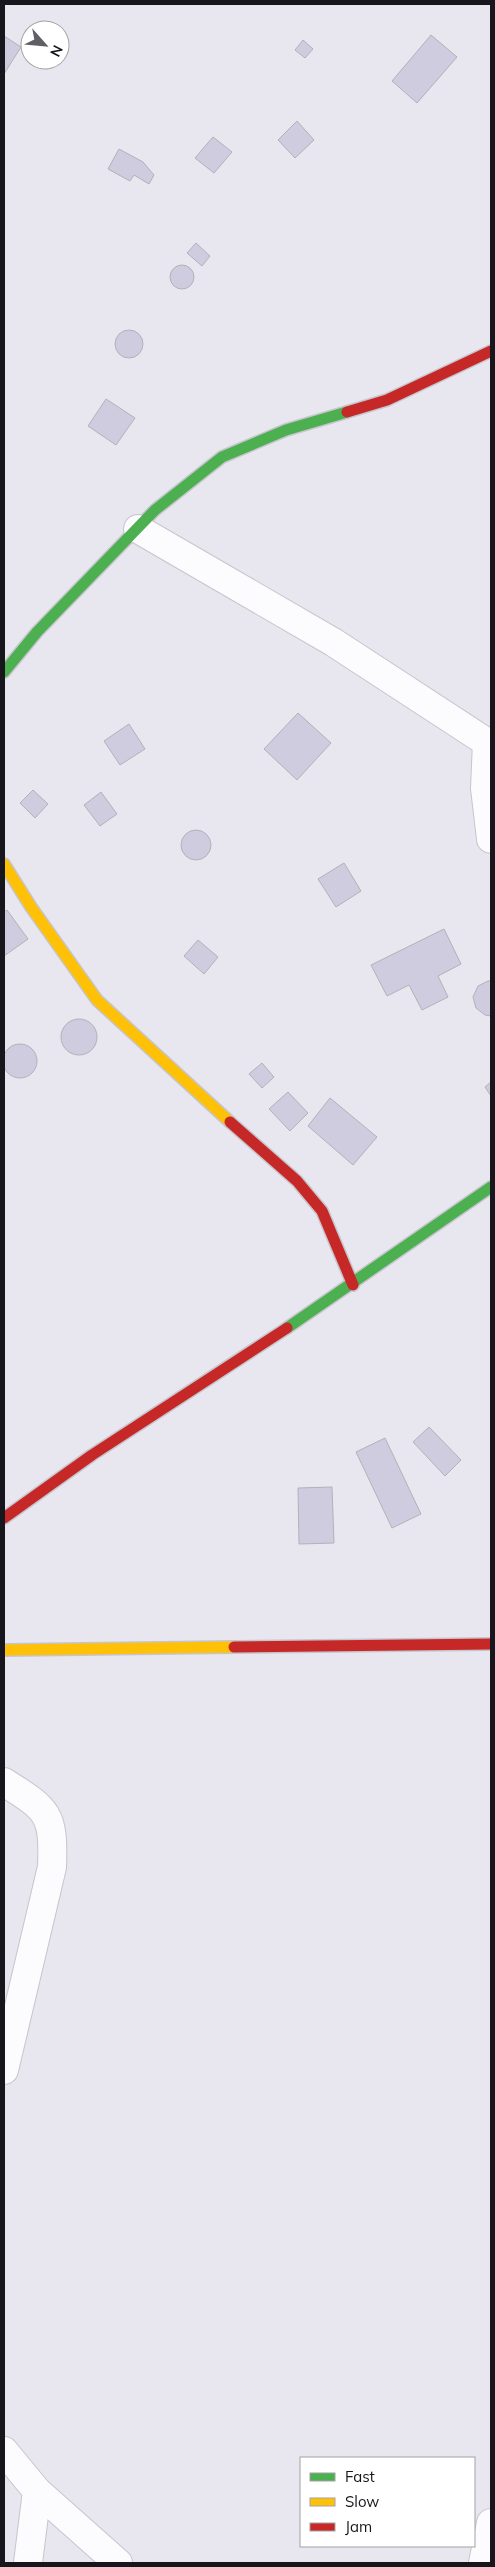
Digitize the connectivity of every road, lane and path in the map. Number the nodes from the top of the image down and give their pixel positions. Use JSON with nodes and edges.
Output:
{"nodes":[{"id":1,"x":491,"y":351,"type":"edge"},
{"id":2,"x":138,"y":529,"type":"junction"},
{"id":3,"x":4,"y":672,"type":"edge"},
{"id":4,"x":489,"y":743,"type":"edge"},
{"id":5,"x":491,"y":839,"type":"edge"},
{"id":6,"x":4,"y":864,"type":"edge"},
{"id":7,"x":491,"y":1186,"type":"edge"},
{"id":8,"x":353,"y":1285,"type":"junction"},
{"id":9,"x":4,"y":1518,"type":"edge"},
{"id":10,"x":491,"y":1644,"type":"edge"},
{"id":11,"x":4,"y":1650,"type":"edge"},
{"id":12,"x":4,"y":1782,"type":"edge"},
{"id":13,"x":4,"y":2070,"type":"edge"},
{"id":14,"x":4,"y":2452,"type":"edge"},
{"id":15,"x":37,"y":2491,"type":"junction"},
{"id":16,"x":491,"y":2524,"type":"edge"},
{"id":17,"x":28,"y":2563,"type":"edge"},
{"id":18,"x":118,"y":2563,"type":"edge"},
{"id":19,"x":483,"y":2563,"type":"edge"}],
"edges":[{"from":1,"to":2,"type":"street"},
{"from":2,"to":3,"type":"street"},
{"from":2,"to":4,"type":"street"},
{"from":4,"to":5,"type":"street"},
{"from":6,"to":8,"type":"street"},
{"from":7,"to":8,"type":"street"},
{"from":8,"to":9,"type":"street"},
{"from":10,"to":11,"type":"street"},
{"from":12,"to":13,"type":"street"},
{"from":14,"to":15,"type":"street"},
{"from":15,"to":17,"type":"street"},
{"from":15,"to":18,"type":"street"},
{"from":16,"to":19,"type":"street"}]}
